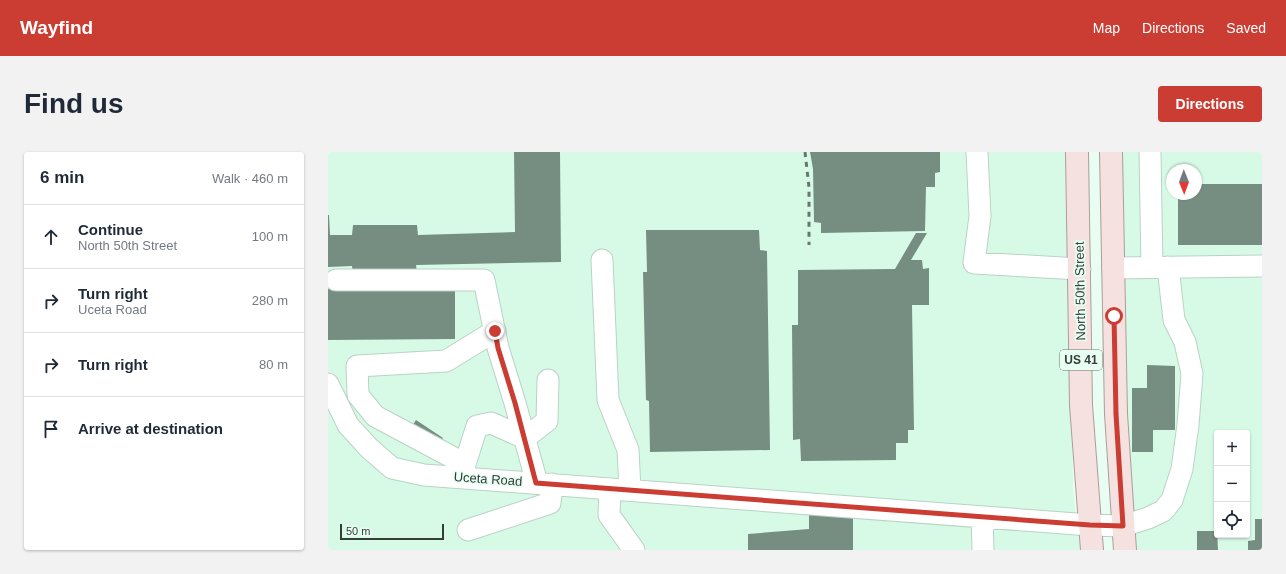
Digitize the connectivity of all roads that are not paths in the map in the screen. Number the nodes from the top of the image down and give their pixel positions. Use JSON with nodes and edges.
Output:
{"nodes":[{"id":1,"x":977,"y":152,"type":"edge"},
{"id":2,"x":1077,"y":152,"type":"edge"},
{"id":3,"x":1111,"y":152,"type":"edge"},
{"id":4,"x":1150,"y":152,"type":"edge"},
{"id":5,"x":602,"y":260,"type":"dead end"},
{"id":6,"x":1262,"y":266,"type":"edge"},
{"id":7,"x":1160,"y":267,"type":"junction"},
{"id":8,"x":1080,"y":268,"type":"junction"},
{"id":9,"x":1113,"y":268,"type":"junction"},
{"id":10,"x":336,"y":280,"type":"dead end"},
{"id":11,"x":495,"y":331,"type":"junction"},
{"id":12,"x":548,"y":380,"type":"dead end"},
{"id":13,"x":328,"y":384,"type":"edge"},
{"id":14,"x":524,"y":438,"type":"junction"},
{"id":15,"x":464,"y":471,"type":"junction"},
{"id":16,"x":544,"y":484,"type":"junction"},
{"id":17,"x":620,"y":489,"type":"junction"},
{"id":18,"x":982,"y":517,"type":"junction"},
{"id":19,"x":1090,"y":525,"type":"junction"},
{"id":20,"x":1123,"y":526,"type":"junction"},
{"id":21,"x":468,"y":530,"type":"dead end"},
{"id":22,"x":634,"y":550,"type":"edge"},
{"id":23,"x":983,"y":550,"type":"edge"},
{"id":24,"x":1092,"y":550,"type":"edge"},
{"id":25,"x":1125,"y":550,"type":"edge"}],
"edges":[{"from":1,"to":8,"type":"street"},
{"from":2,"to":8,"type":"main road","name":"North 50th Street","number":"US 41"},
{"from":3,"to":9,"type":"main road","number":"US 41"},
{"from":4,"to":7,"type":"street","name":"Uceta Road"},
{"from":5,"to":17,"type":"street"},
{"from":6,"to":7,"type":"street"},
{"from":7,"to":9,"type":"street"},
{"from":7,"to":20,"type":"street","name":"Uceta Road"},
{"from":8,"to":9,"type":"main road"},
{"from":8,"to":19,"type":"main road","name":"North 50th Street","number":"US 41"},
{"from":9,"to":20,"type":"main road","number":"US 41"},
{"from":10,"to":11,"type":"street"},
{"from":11,"to":14,"type":"street"},
{"from":11,"to":15,"type":"street"},
{"from":12,"to":14,"type":"street"},
{"from":13,"to":15,"type":"street","name":"Uceta Road"},
{"from":14,"to":15,"type":"street"},
{"from":14,"to":16,"type":"street"},
{"from":15,"to":16,"type":"street","name":"Uceta Road"},
{"from":16,"to":17,"type":"street","name":"Uceta Road"},
{"from":16,"to":21,"type":"street"},
{"from":17,"to":18,"type":"street","name":"Uceta Road"},
{"from":17,"to":22,"type":"street"},
{"from":18,"to":19,"type":"street","name":"Uceta Road"},
{"from":18,"to":23,"type":"street"},
{"from":19,"to":20,"type":"street","name":"Uceta Road"},
{"from":19,"to":24,"type":"main road","name":"North 50th Street","number":"US 41"},
{"from":20,"to":25,"type":"main road","number":"US 41"}]}
